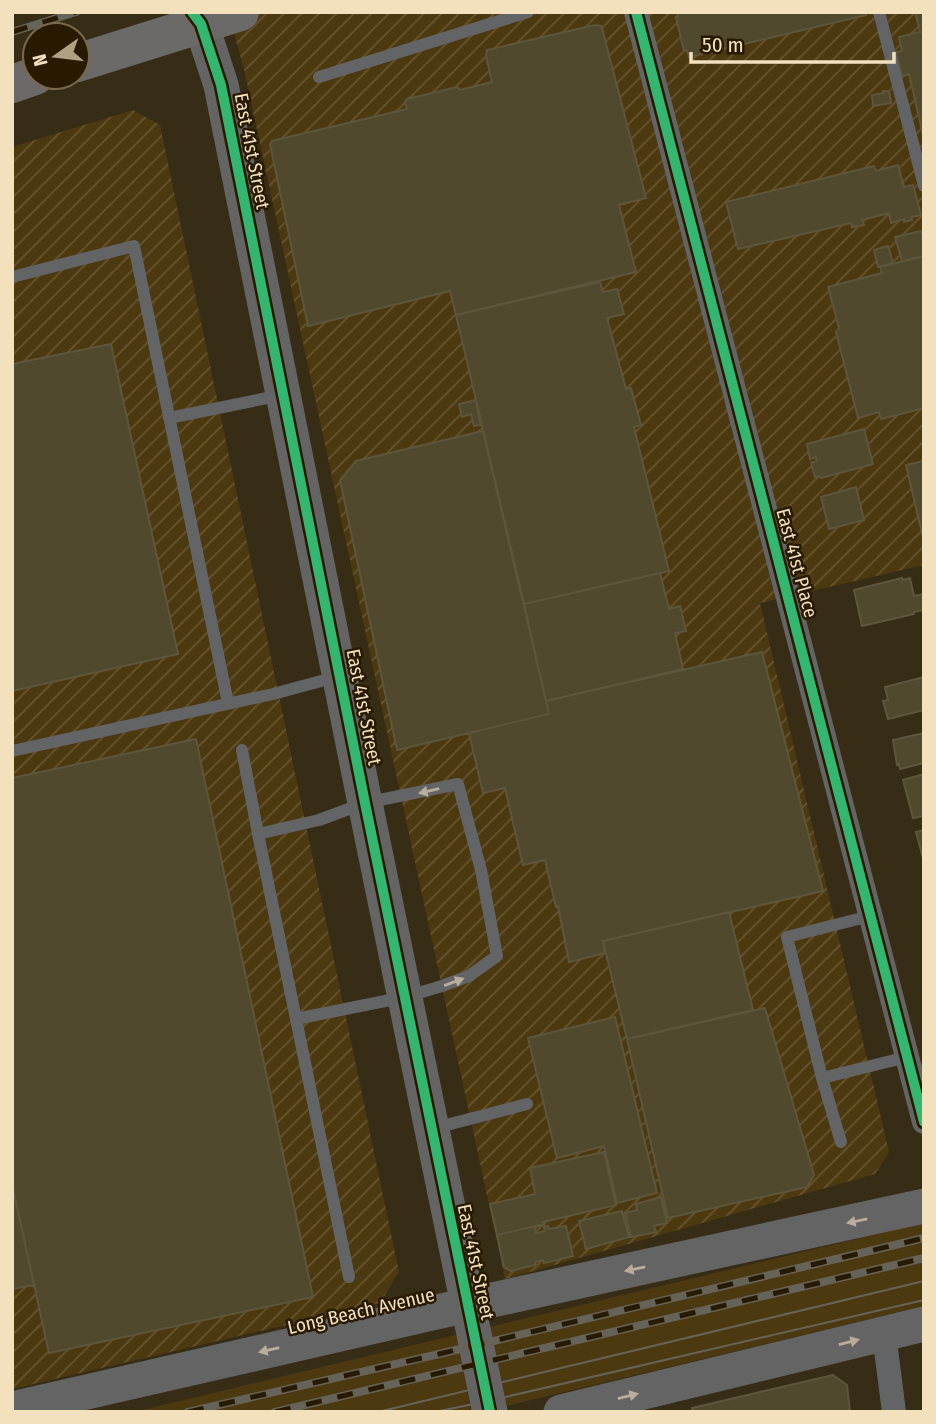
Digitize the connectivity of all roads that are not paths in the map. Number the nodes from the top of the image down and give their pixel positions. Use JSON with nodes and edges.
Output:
{"nodes":[{"id":1,"x":240,"y":12,"type":"edge"},
{"id":2,"x":528,"y":12,"type":"edge"},
{"id":3,"x":636,"y":12,"type":"edge"},
{"id":4,"x":879,"y":12,"type":"edge"},
{"id":5,"x":196,"y":18,"type":"edge"},
{"id":6,"x":91,"y":58,"type":"edge"},
{"id":7,"x":319,"y":77,"type":"dead end"},
{"id":8,"x":924,"y":187,"type":"edge"},
{"id":9,"x":12,"y":276,"type":"edge"},
{"id":10,"x":283,"y":395,"type":"junction"},
{"id":11,"x":169,"y":418,"type":"junction"},
{"id":12,"x":340,"y":676,"type":"junction"},
{"id":13,"x":228,"y":704,"type":"junction"},
{"id":14,"x":242,"y":750,"type":"dead end"},
{"id":15,"x":12,"y":751,"type":"edge"},
{"id":16,"x":365,"y":803,"type":"junction"},
{"id":17,"x":258,"y":834,"type":"junction"},
{"id":18,"x":870,"y":916,"type":"junction"},
{"id":19,"x":405,"y":997,"type":"junction"},
{"id":20,"x":296,"y":1018,"type":"junction"},
{"id":21,"x":907,"y":1057,"type":"junction"},
{"id":22,"x":822,"y":1078,"type":"junction"},
{"id":23,"x":527,"y":1104,"type":"dead end"},
{"id":24,"x":924,"y":1122,"type":"edge"},
{"id":25,"x":432,"y":1129,"type":"junction"},
{"id":26,"x":841,"y":1142,"type":"dead end"},
{"id":27,"x":924,"y":1206,"type":"edge"},
{"id":28,"x":349,"y":1277,"type":"dead end"},
{"id":29,"x":467,"y":1306,"type":"junction"},
{"id":30,"x":924,"y":1324,"type":"edge"},
{"id":31,"x":884,"y":1334,"type":"junction"},
{"id":32,"x":12,"y":1409,"type":"edge"},
{"id":33,"x":490,"y":1412,"type":"edge"},
{"id":34,"x":561,"y":1412,"type":"edge"},
{"id":35,"x":894,"y":1412,"type":"edge"}],
"edges":[{"from":1,"to":5,"type":"main road"},
{"from":2,"to":7,"type":"lane"},
{"from":3,"to":18,"type":"street","name":"East 41st Place"},
{"from":4,"to":8,"type":"lane"},
{"from":5,"to":6,"type":"main road"},
{"from":5,"to":10,"type":"street","name":"East 41st Street"},
{"from":9,"to":11,"type":"lane"},
{"from":10,"to":11,"type":"lane"},
{"from":10,"to":12,"type":"street","name":"East 41st Street"},
{"from":11,"to":13,"type":"lane"},
{"from":12,"to":13,"type":"lane"},
{"from":12,"to":16,"type":"street","name":"East 41st Street"},
{"from":13,"to":15,"type":"lane"},
{"from":14,"to":17,"type":"lane"},
{"from":16,"to":17,"type":"lane"},
{"from":16,"to":19,"type":"street","name":"East 41st Street"},
{"from":19,"to":16,"type":"lane","one_way":true},
{"from":17,"to":20,"type":"lane"},
{"from":18,"to":21,"type":"street","name":"East 41st Place"},
{"from":18,"to":22,"type":"lane"},
{"from":19,"to":20,"type":"lane"},
{"from":19,"to":25,"type":"street","name":"East 41st Street"},
{"from":20,"to":28,"type":"lane"},
{"from":21,"to":22,"type":"lane"},
{"from":21,"to":24,"type":"street","name":"East 41st Place"},
{"from":22,"to":26,"type":"lane"},
{"from":23,"to":25,"type":"lane"},
{"from":25,"to":29,"type":"street","name":"East 41st Street"},
{"from":27,"to":29,"type":"street","name":"Long Beach Avenue","one_way":true},
{"from":29,"to":32,"type":"street","name":"Long Beach Avenue","one_way":true},
{"from":29,"to":33,"type":"street","name":"East 41st Street"},
{"from":30,"to":31,"type":"street"},
{"from":34,"to":31,"type":"street","one_way":true},
{"from":31,"to":35,"type":"street"}]}
